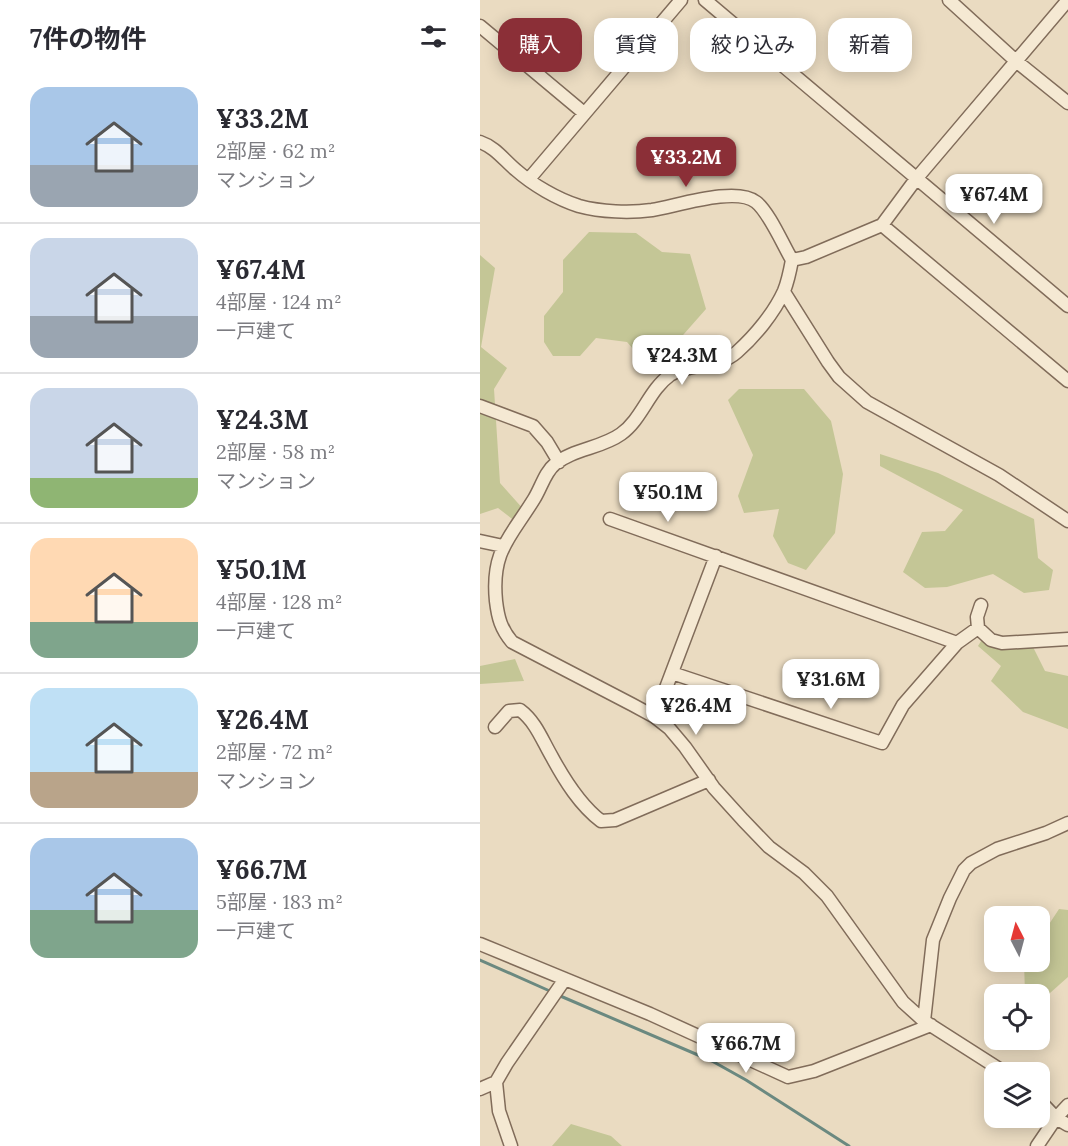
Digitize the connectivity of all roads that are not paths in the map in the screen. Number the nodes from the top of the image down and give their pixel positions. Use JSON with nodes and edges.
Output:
{"nodes":[{"id":1,"x":681,"y":0,"type":"edge"},
{"id":2,"x":705,"y":0,"type":"edge"},
{"id":3,"x":949,"y":0,"type":"edge"},
{"id":4,"x":1068,"y":0,"type":"edge"},
{"id":5,"x":480,"y":26,"type":"edge"},
{"id":6,"x":1017,"y":61,"type":"junction"},
{"id":7,"x":1068,"y":103,"type":"edge"},
{"id":8,"x":584,"y":113,"type":"junction"},
{"id":9,"x":480,"y":142,"type":"edge"},
{"id":10,"x":529,"y":178,"type":"junction"},
{"id":11,"x":916,"y":179,"type":"junction"},
{"id":12,"x":882,"y":225,"type":"junction"},
{"id":13,"x":792,"y":260,"type":"junction"},
{"id":14,"x":784,"y":292,"type":"junction"},
{"id":15,"x":1068,"y":306,"type":"edge"},
{"id":16,"x":1068,"y":381,"type":"edge"},
{"id":17,"x":480,"y":406,"type":"edge"},
{"id":18,"x":559,"y":462,"type":"junction"},
{"id":19,"x":610,"y":519,"type":"dead end"},
{"id":20,"x":1068,"y":521,"type":"edge"},
{"id":21,"x":480,"y":541,"type":"edge"},
{"id":22,"x":502,"y":546,"type":"junction"},
{"id":23,"x":716,"y":556,"type":"junction"},
{"id":24,"x":981,"y":605,"type":"dead end"},
{"id":25,"x":978,"y":628,"type":"junction"},
{"id":26,"x":1068,"y":639,"type":"edge"},
{"id":27,"x":957,"y":643,"type":"junction"},
{"id":28,"x":672,"y":673,"type":"junction"},
{"id":29,"x":655,"y":717,"type":"junction"},
{"id":30,"x":495,"y":728,"type":"dead end"},
{"id":31,"x":709,"y":780,"type":"junction"},
{"id":32,"x":1068,"y":823,"type":"edge"},
{"id":33,"x":480,"y":944,"type":"edge"},
{"id":34,"x":565,"y":979,"type":"junction"},
{"id":35,"x":927,"y":1023,"type":"junction"},
{"id":36,"x":988,"y":1062,"type":"edge"},
{"id":37,"x":496,"y":1083,"type":"junction"},
{"id":38,"x":480,"y":1089,"type":"edge"},
{"id":39,"x":1068,"y":1105,"type":"edge"},
{"id":40,"x":1050,"y":1112,"type":"edge"},
{"id":41,"x":1056,"y":1118,"type":"junction"},
{"id":42,"x":1068,"y":1125,"type":"edge"},
{"id":43,"x":511,"y":1146,"type":"edge"},
{"id":44,"x":1037,"y":1146,"type":"edge"}],
"edges":[{"from":1,"to":8,"type":"street"},
{"from":2,"to":11,"type":"street"},
{"from":3,"to":6,"type":"street"},
{"from":4,"to":6,"type":"street"},
{"from":5,"to":8,"type":"street"},
{"from":6,"to":7,"type":"street"},
{"from":6,"to":11,"type":"street"},
{"from":8,"to":10,"type":"street"},
{"from":9,"to":10,"type":"street"},
{"from":10,"to":13,"type":"street"},
{"from":11,"to":12,"type":"street"},
{"from":11,"to":15,"type":"street"},
{"from":12,"to":13,"type":"street"},
{"from":12,"to":16,"type":"street"},
{"from":13,"to":14,"type":"street"},
{"from":14,"to":18,"type":"street"},
{"from":14,"to":20,"type":"street"},
{"from":17,"to":18,"type":"street"},
{"from":18,"to":22,"type":"street"},
{"from":19,"to":23,"type":"street"},
{"from":21,"to":22,"type":"street"},
{"from":22,"to":29,"type":"street"},
{"from":23,"to":27,"type":"street"},
{"from":23,"to":28,"type":"street"},
{"from":24,"to":25,"type":"street"},
{"from":25,"to":26,"type":"street"},
{"from":25,"to":27,"type":"street"},
{"from":27,"to":28,"type":"street"},
{"from":28,"to":29,"type":"street"},
{"from":29,"to":31,"type":"street"},
{"from":30,"to":31,"type":"street"},
{"from":31,"to":35,"type":"street"},
{"from":32,"to":35,"type":"street"},
{"from":33,"to":34,"type":"street"},
{"from":34,"to":35,"type":"street"},
{"from":34,"to":37,"type":"street"},
{"from":35,"to":36,"type":"street"},
{"from":37,"to":38,"type":"street"},
{"from":37,"to":43,"type":"street"},
{"from":39,"to":41,"type":"street"},
{"from":40,"to":41,"type":"street"},
{"from":41,"to":42,"type":"street"},
{"from":41,"to":44,"type":"street"}]}
